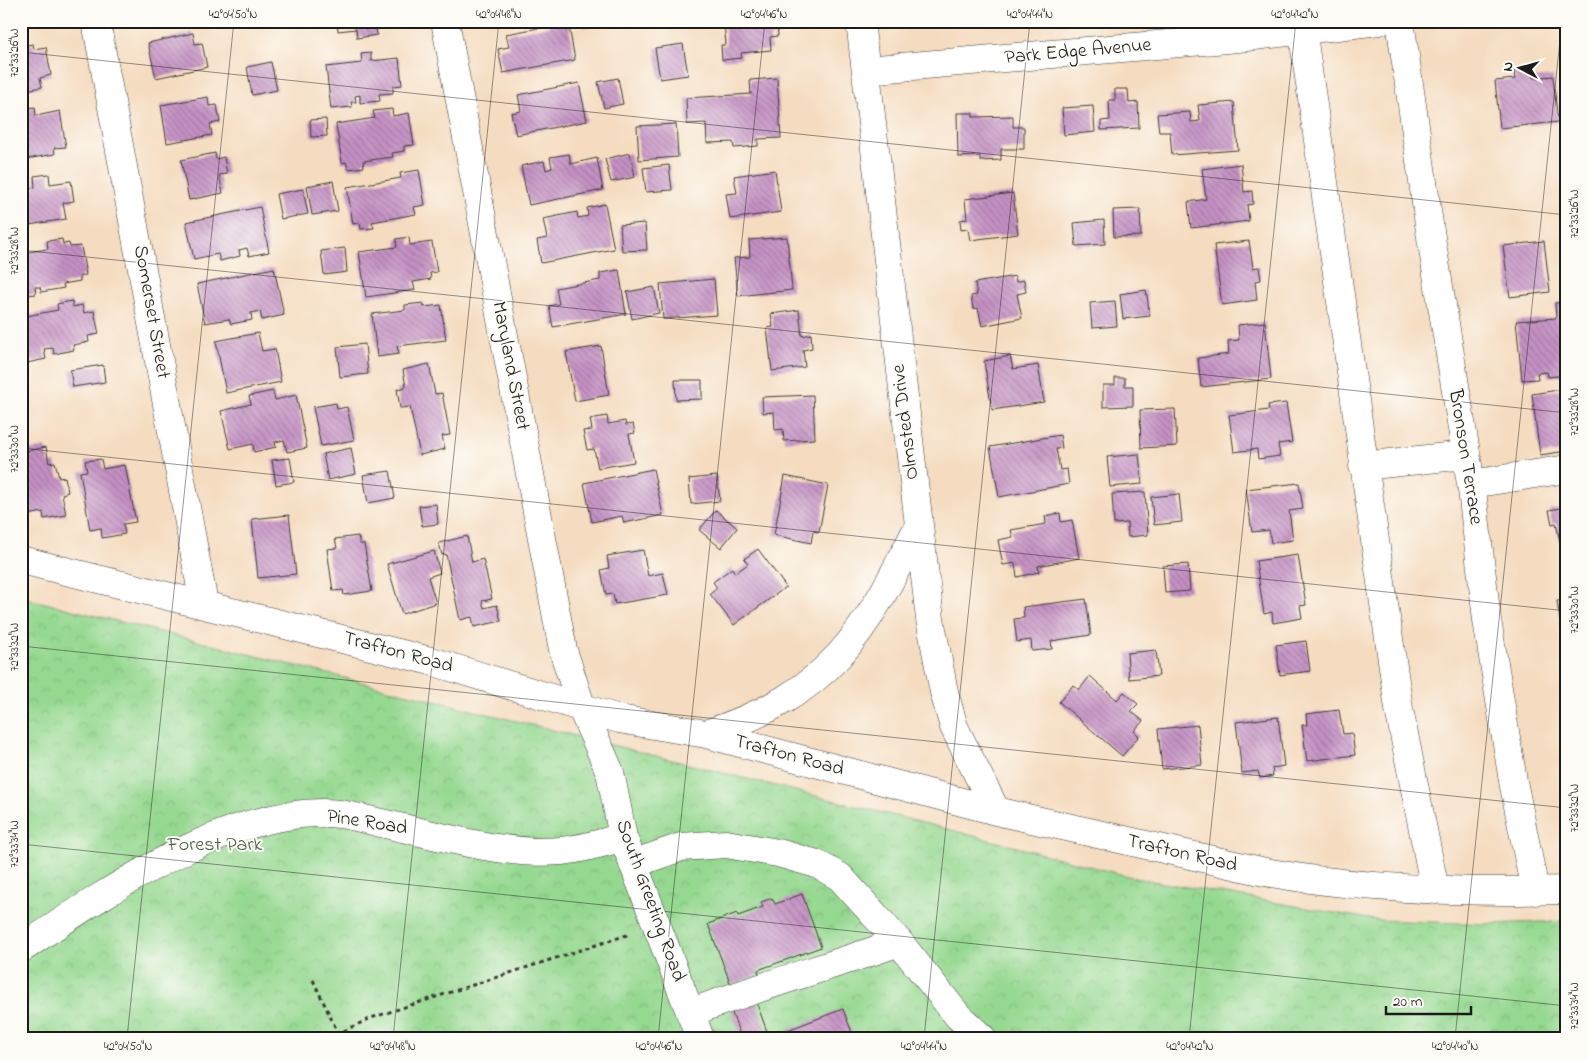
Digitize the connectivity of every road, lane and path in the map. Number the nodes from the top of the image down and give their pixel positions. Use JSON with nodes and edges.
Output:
{"nodes":[{"id":1,"x":96,"y":21,"type":"edge"},
{"id":2,"x":445,"y":21,"type":"edge"},
{"id":3,"x":860,"y":21,"type":"edge"},
{"id":4,"x":1379,"y":21,"type":"edge"},
{"id":5,"x":1400,"y":21,"type":"edge"},
{"id":6,"x":1301,"y":26,"type":"edge"},
{"id":7,"x":866,"y":70,"type":"junction"},
{"id":8,"x":1465,"y":455,"type":"junction"},
{"id":9,"x":1363,"y":466,"type":"junction"},
{"id":10,"x":1567,"y":469,"type":"edge"},
{"id":11,"x":1471,"y":484,"type":"junction"},
{"id":12,"x":919,"y":524,"type":"junction"},
{"id":13,"x":21,"y":560,"type":"edge"},
{"id":14,"x":204,"y":604,"type":"junction"},
{"id":15,"x":582,"y":709,"type":"junction"},
{"id":16,"x":706,"y":734,"type":"junction"},
{"id":17,"x":996,"y":812,"type":"junction"},
{"id":18,"x":624,"y":837,"type":"junction"},
{"id":19,"x":633,"y":864,"type":"junction"},
{"id":20,"x":1435,"y":890,"type":"junction"},
{"id":21,"x":1567,"y":890,"type":"edge"},
{"id":22,"x":1536,"y":891,"type":"junction"},
{"id":23,"x":657,"y":925,"type":"junction"},
{"id":24,"x":899,"y":942,"type":"junction"},
{"id":25,"x":21,"y":949,"type":"edge"},
{"id":26,"x":313,"y":980,"type":"dead end"},
{"id":27,"x":690,"y":1012,"type":"junction"},
{"id":28,"x":338,"y":1034,"type":"junction"},
{"id":29,"x":328,"y":1038,"type":"edge"},
{"id":30,"x":700,"y":1038,"type":"edge"},
{"id":31,"x":982,"y":1038,"type":"edge"}],
"edges":[{"from":1,"to":14,"type":"street","name":"Somerset Street"},
{"from":2,"to":15,"type":"street","name":"Maryland Street"},
{"from":3,"to":7,"type":"street","name":"Olmsted Drive"},
{"from":4,"to":6,"type":"street","name":"Park Edge Avenue"},
{"from":5,"to":8,"type":"street","name":"Bronson Terrace"},
{"from":6,"to":7,"type":"street","name":"Park Edge Avenue"},
{"from":6,"to":9,"type":"street"},
{"from":7,"to":12,"type":"street","name":"Olmsted Drive"},
{"from":8,"to":9,"type":"street"},
{"from":8,"to":11,"type":"street","name":"Bronson Terrace"},
{"from":9,"to":20,"type":"street"},
{"from":10,"to":11,"type":"street"},
{"from":11,"to":22,"type":"street","name":"Bronson Terrace"},
{"from":12,"to":16,"type":"street"},
{"from":12,"to":17,"type":"street","name":"Olmsted Drive"},
{"from":13,"to":14,"type":"street","name":"Trafton Road"},
{"from":14,"to":15,"type":"street","name":"Trafton Road"},
{"from":15,"to":16,"type":"street","name":"Trafton Road"},
{"from":15,"to":18,"type":"street","name":"South Greeting Road"},
{"from":16,"to":17,"type":"street","name":"Trafton Road"},
{"from":17,"to":20,"type":"street","name":"Trafton Road"},
{"from":18,"to":19,"type":"street","name":"South Greeting Road"},
{"from":18,"to":25,"type":"street","name":"Pine Road"},
{"from":19,"to":23,"type":"street","name":"South Greeting Road"},
{"from":19,"to":24,"type":"street"},
{"from":20,"to":22,"type":"street","name":"Trafton Road"},
{"from":21,"to":22,"type":"street","name":"Trafton Road"},
{"from":23,"to":27,"type":"street","name":"South Greeting Road"},
{"from":23,"to":28,"type":"path"},
{"from":24,"to":27,"type":"street"},
{"from":24,"to":31,"type":"street"},
{"from":26,"to":28,"type":"path"},
{"from":27,"to":30,"type":"street","name":"South Greeting Road"},
{"from":28,"to":29,"type":"path"}]}
